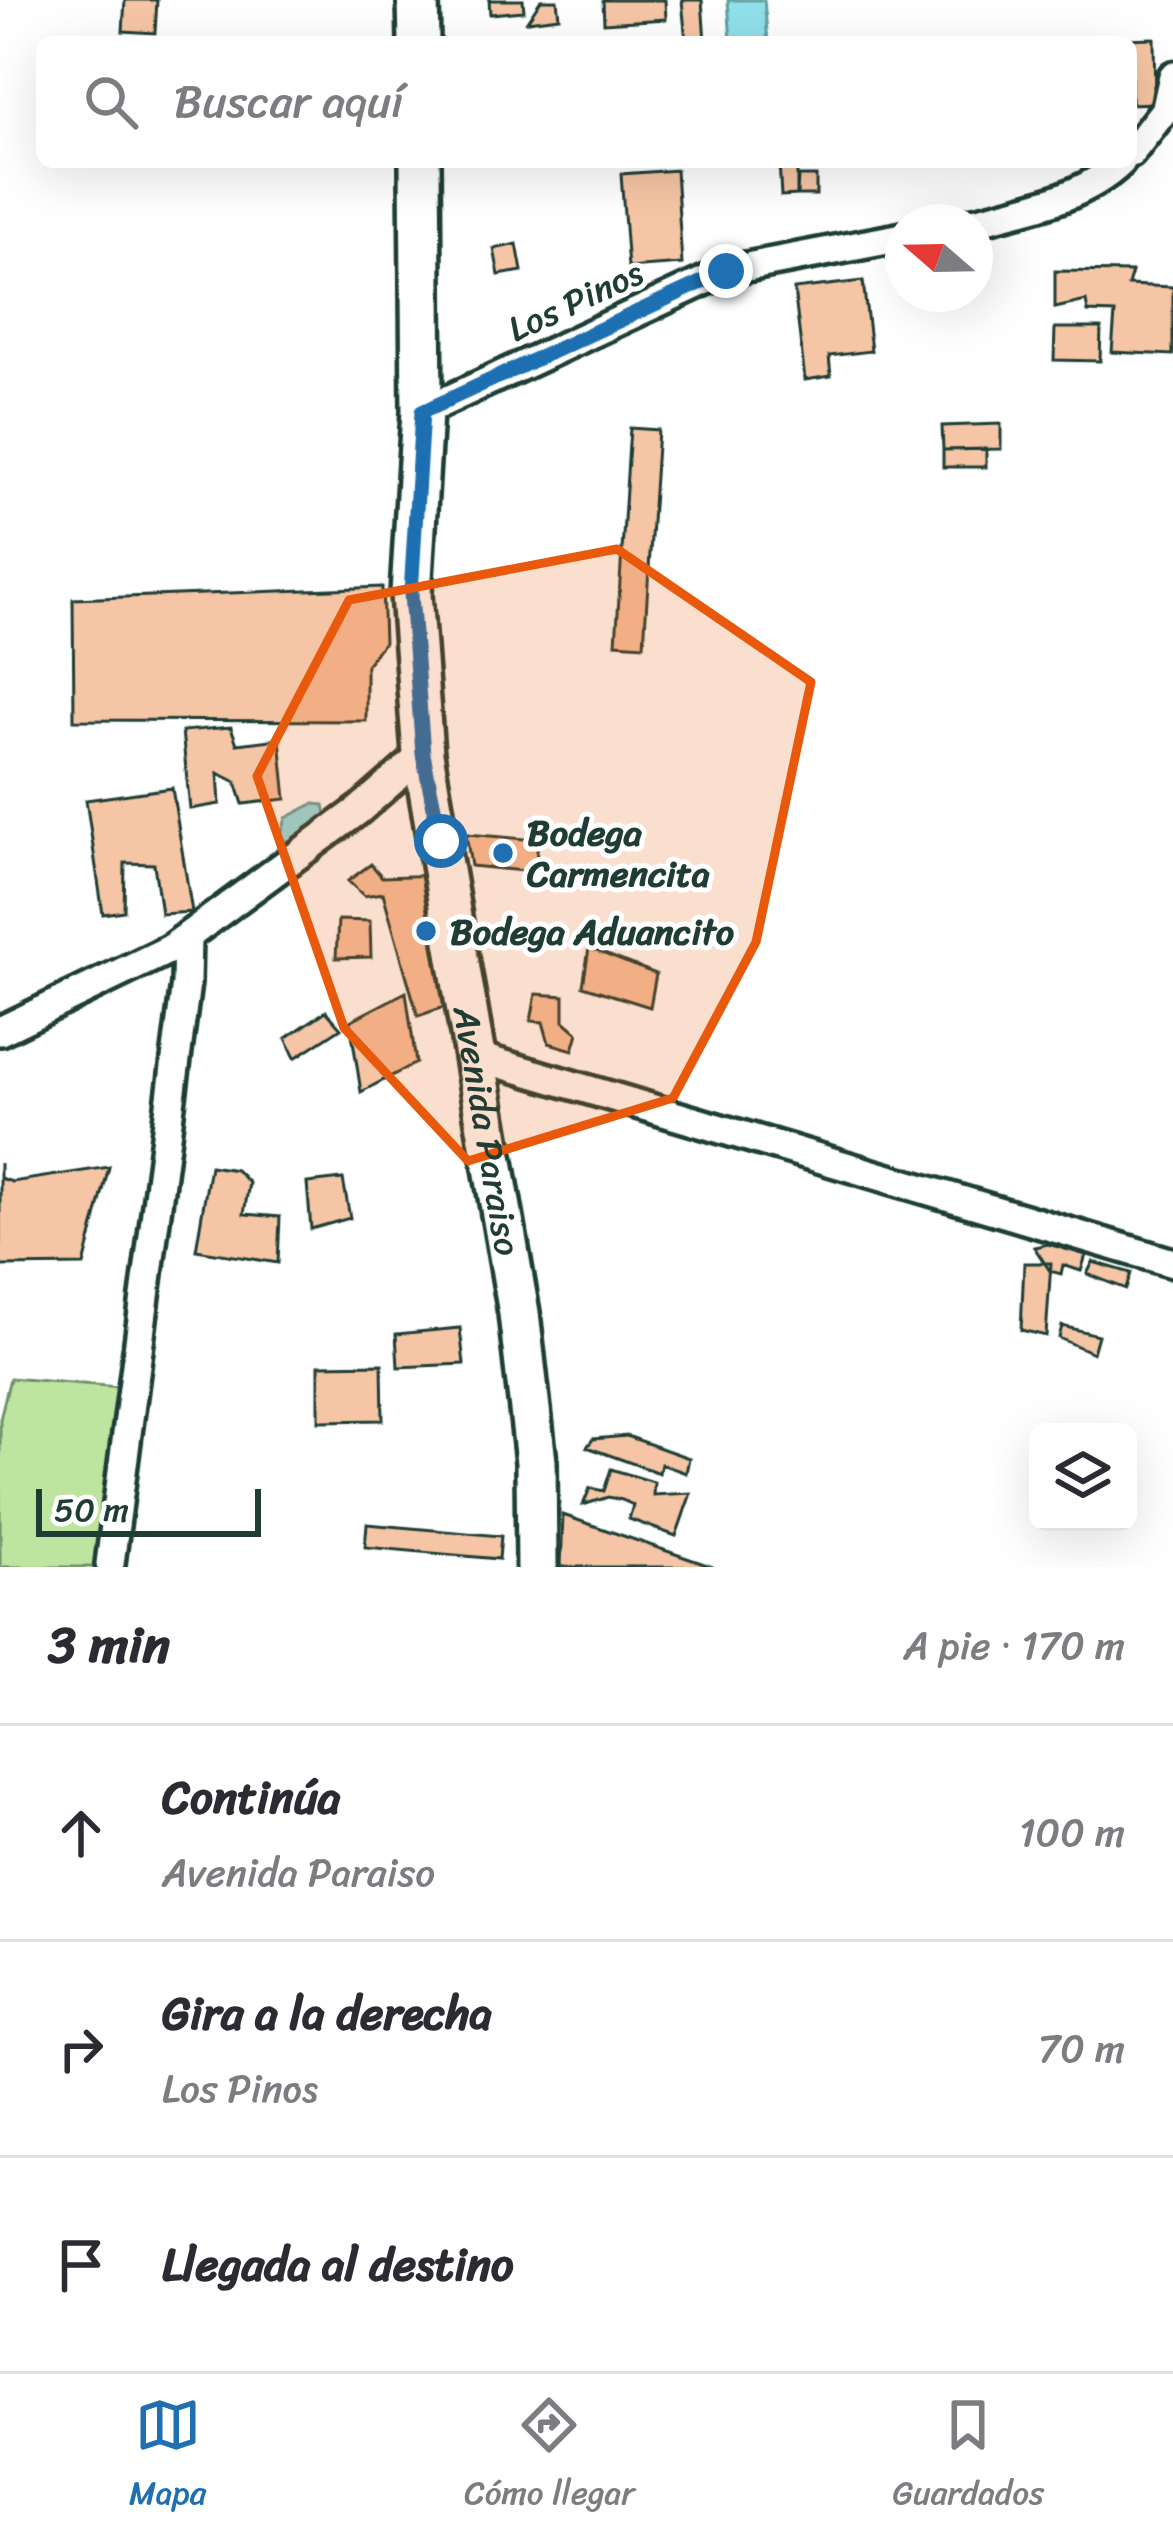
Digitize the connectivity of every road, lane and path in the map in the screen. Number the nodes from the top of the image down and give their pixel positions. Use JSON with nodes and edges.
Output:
{"nodes":[{"id":1,"x":418,"y":0,"type":"edge"},
{"id":2,"x":419,"y":36,"type":"edge"},
{"id":3,"x":1173,"y":76,"type":"edge"},
{"id":4,"x":1137,"y":145,"type":"edge"},
{"id":5,"x":420,"y":168,"type":"edge"},
{"id":6,"x":1115,"y":168,"type":"edge"},
{"id":7,"x":993,"y":217,"type":"edge"},
{"id":8,"x":885,"y":240,"type":"edge"},
{"id":9,"x":422,"y":412,"type":"junction"},
{"id":10,"x":423,"y":754,"type":"junction"},
{"id":11,"x":187,"y":937,"type":"junction"},
{"id":12,"x":0,"y":1031,"type":"edge"},
{"id":13,"x":478,"y":1057,"type":"junction"},
{"id":14,"x":1173,"y":1263,"type":"edge"},
{"id":15,"x":110,"y":1564,"type":"dead end"},
{"id":16,"x":537,"y":1567,"type":"edge"}],
"edges":[{"from":1,"to":2,"type":"main road"},
{"from":3,"to":4,"type":"street"},
{"from":5,"to":9,"type":"main road","name":"Avenida Paraiso"},
{"from":6,"to":7,"type":"street"},
{"from":8,"to":9,"type":"street","name":"Los Pinos"},
{"from":9,"to":10,"type":"main road","name":"Avenida Paraiso"},
{"from":10,"to":11,"type":"street"},
{"from":10,"to":13,"type":"main road","name":"Avenida Paraiso"},
{"from":11,"to":12,"type":"street"},
{"from":11,"to":15,"type":"street"},
{"from":13,"to":14,"type":"street"},
{"from":13,"to":16,"type":"main road","name":"Avenida Paraiso"}]}
